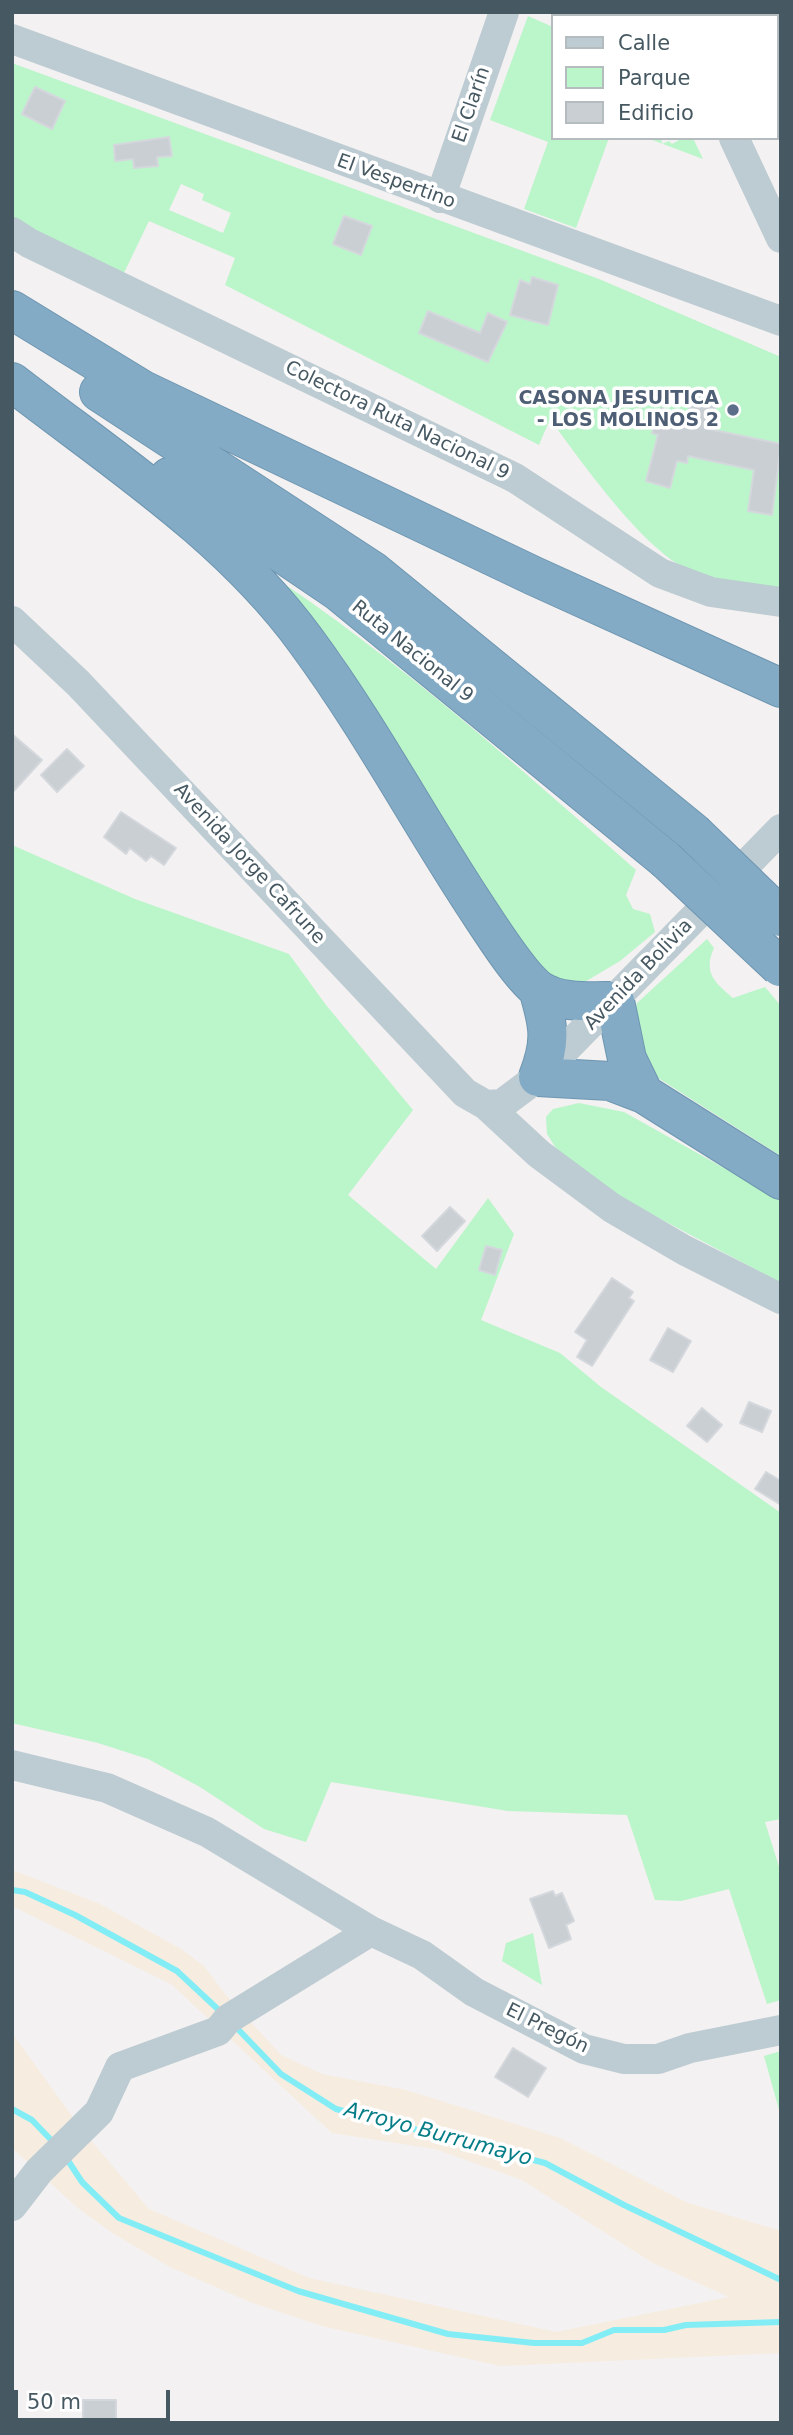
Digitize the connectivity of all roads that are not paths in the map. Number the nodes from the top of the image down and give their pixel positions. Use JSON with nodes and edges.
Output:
{"nodes":[{"id":1,"x":504,"y":12,"type":"edge"},
{"id":2,"x":12,"y":39,"type":"edge"},
{"id":3,"x":735,"y":140,"type":"edge"},
{"id":4,"x":440,"y":198,"type":"junction"},
{"id":5,"x":12,"y":232,"type":"edge"},
{"id":6,"x":781,"y":238,"type":"edge"},
{"id":7,"x":12,"y":310,"type":"edge"},
{"id":8,"x":781,"y":321,"type":"edge"},
{"id":9,"x":12,"y":332,"type":"edge"},
{"id":10,"x":12,"y":375,"type":"edge"},
{"id":11,"x":12,"y":382,"type":"edge"},
{"id":12,"x":781,"y":602,"type":"edge"},
{"id":13,"x":12,"y":621,"type":"edge"},
{"id":14,"x":781,"y":688,"type":"edge"},
{"id":15,"x":781,"y":829,"type":"edge"},
{"id":16,"x":781,"y":917,"type":"edge"},
{"id":17,"x":780,"y":968,"type":"edge"},
{"id":18,"x":538,"y":989,"type":"junction"},
{"id":19,"x":615,"y":1001,"type":"junction"},
{"id":20,"x":538,"y":1077,"type":"junction"},
{"id":21,"x":644,"y":1094,"type":"junction"},
{"id":22,"x":486,"y":1105,"type":"junction"},
{"id":23,"x":781,"y":1180,"type":"edge"},
{"id":24,"x":781,"y":1300,"type":"edge"},
{"id":25,"x":12,"y":1765,"type":"edge"},
{"id":26,"x":371,"y":1931,"type":"junction"},
{"id":27,"x":781,"y":2030,"type":"edge"},
{"id":28,"x":12,"y":2206,"type":"edge"}],
"edges":[{"from":1,"to":4,"type":"street","name":"El Clarín"},
{"from":2,"to":4,"type":"street","name":"El Vespertino"},
{"from":3,"to":6,"type":"street"},
{"from":4,"to":8,"type":"street","name":"El Vespertino"},
{"from":5,"to":12,"type":"street","name":"Colectora Ruta Nacional 9"},
{"from":7,"to":14,"type":"highway"},
{"from":9,"to":16,"type":"highway","name":"Ruta Nacional 9","bridge":true},
{"from":10,"to":17,"type":"highway","name":"Ruta Nacional 9","bridge":true},
{"from":11,"to":18,"type":"highway"},
{"from":13,"to":22,"type":"street","name":"Avenida Jorge Cafrune"},
{"from":15,"to":19,"type":"street","name":"Avenida Bolivia"},
{"from":18,"to":19,"type":"highway"},
{"from":18,"to":20,"type":"highway"},
{"from":19,"to":20,"type":"street","name":"Avenida Bolivia"},
{"from":19,"to":21,"type":"highway"},
{"from":20,"to":21,"type":"highway"},
{"from":20,"to":22,"type":"street","name":"Avenida Bolivia"},
{"from":21,"to":23,"type":"highway"},
{"from":22,"to":24,"type":"street","name":"Avenida Jorge Cafrune"},
{"from":25,"to":26,"type":"street","name":"El Pregón"},
{"from":26,"to":27,"type":"street","name":"El Pregón"},
{"from":26,"to":28,"type":"street"}]}
